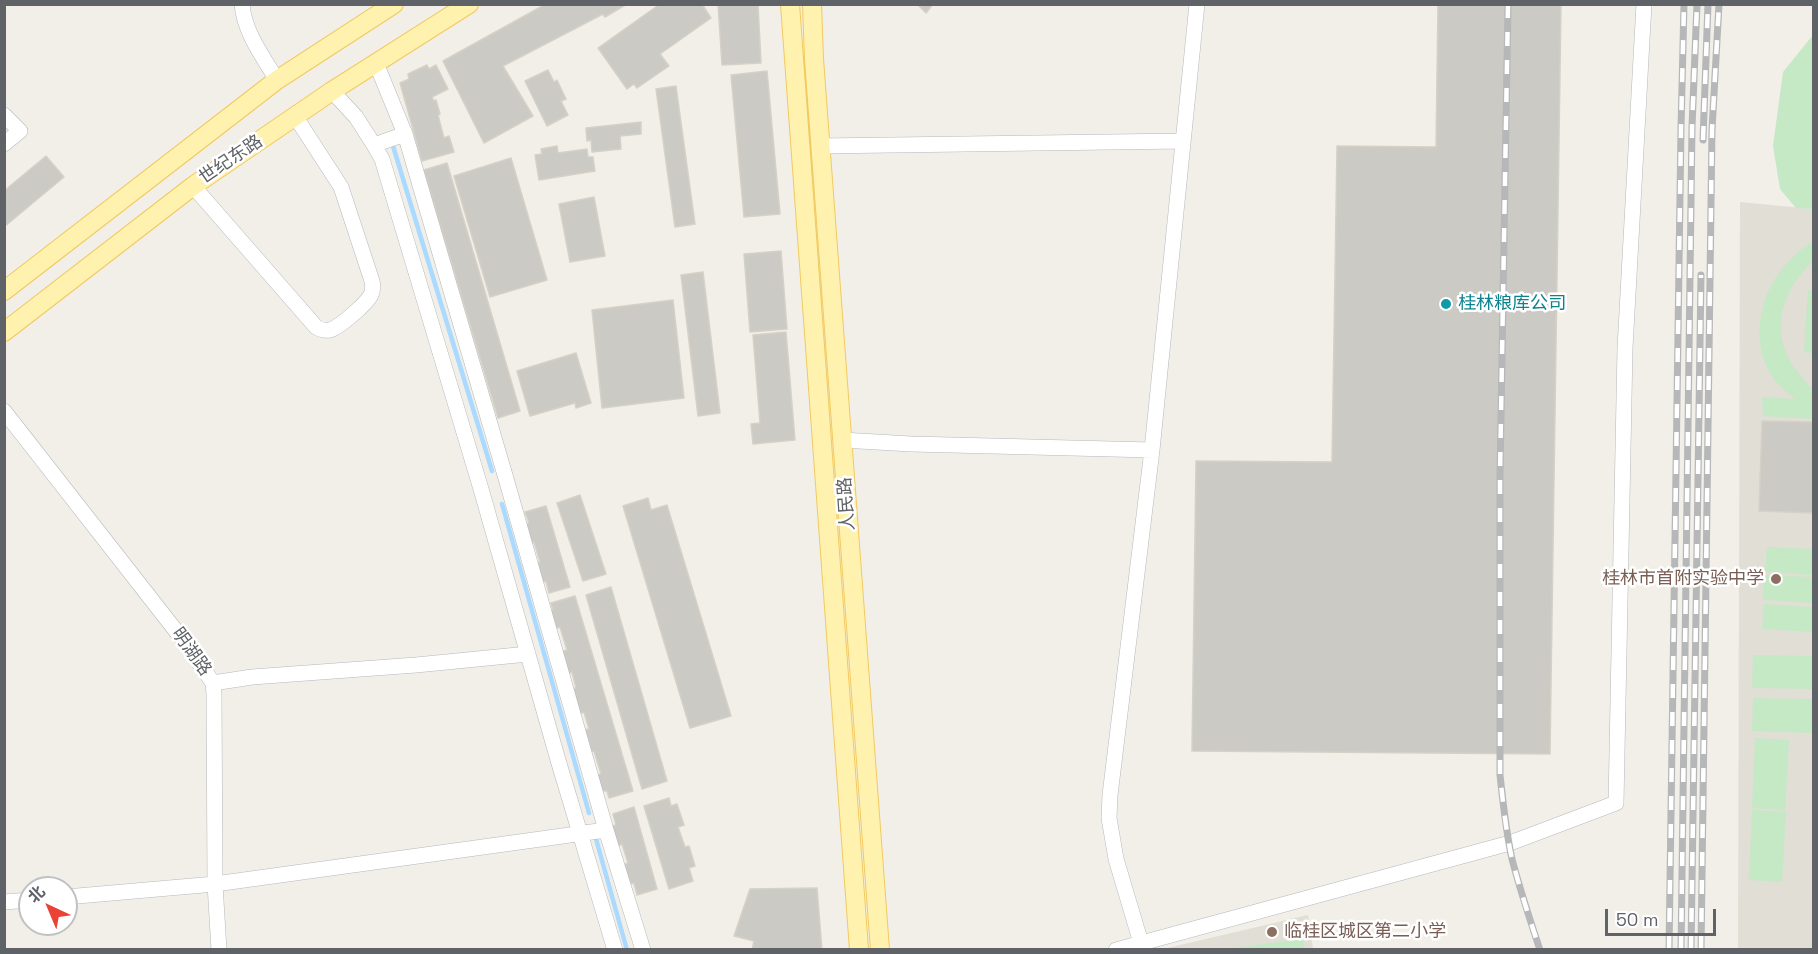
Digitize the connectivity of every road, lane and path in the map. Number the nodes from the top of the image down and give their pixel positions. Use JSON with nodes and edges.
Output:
{"nodes":[{"id":1,"x":242,"y":4,"type":"edge"},
{"id":2,"x":394,"y":4,"type":"edge"},
{"id":3,"x":469,"y":4,"type":"edge"},
{"id":4,"x":790,"y":4,"type":"edge"},
{"id":5,"x":812,"y":4,"type":"edge"},
{"id":6,"x":1197,"y":4,"type":"edge"},
{"id":7,"x":1644,"y":4,"type":"edge"},
{"id":8,"x":376,"y":63,"type":"junction"},
{"id":9,"x":277,"y":80,"type":"junction"},
{"id":10,"x":332,"y":90,"type":"junction"},
{"id":11,"x":4,"y":115,"type":"edge"},
{"id":12,"x":295,"y":116,"type":"junction"},
{"id":13,"x":405,"y":134,"type":"junction"},
{"id":14,"x":1183,"y":141,"type":"junction"},
{"id":15,"x":4,"y":144,"type":"edge"},
{"id":16,"x":374,"y":145,"type":"junction"},
{"id":17,"x":820,"y":146,"type":"junction"},
{"id":18,"x":193,"y":186,"type":"junction"},
{"id":19,"x":4,"y":291,"type":"edge"},
{"id":20,"x":4,"y":332,"type":"edge"},
{"id":21,"x":4,"y":411,"type":"edge"},
{"id":22,"x":842,"y":440,"type":"junction"},
{"id":23,"x":1152,"y":450,"type":"junction"},
{"id":24,"x":507,"y":482,"type":"junction"},
{"id":25,"x":482,"y":489,"type":"junction"},
{"id":26,"x":528,"y":654,"type":"junction"},
{"id":27,"x":213,"y":683,"type":"junction"},
{"id":28,"x":606,"y":830,"type":"junction"},
{"id":29,"x":581,"y":833,"type":"junction"},
{"id":30,"x":216,"y":884,"type":"junction"},
{"id":31,"x":78,"y":896,"type":"edge"},
{"id":32,"x":1141,"y":943,"type":"junction"},
{"id":33,"x":219,"y":950,"type":"edge"},
{"id":34,"x":615,"y":950,"type":"edge"},
{"id":35,"x":643,"y":950,"type":"edge"},
{"id":36,"x":859,"y":950,"type":"edge"},
{"id":37,"x":879,"y":950,"type":"edge"},
{"id":38,"x":1116,"y":950,"type":"edge"}],
"edges":[{"from":1,"to":9,"type":"street"},
{"from":2,"to":9,"type":"main road","name":"世纪东路"},
{"from":3,"to":8,"type":"main road","name":"世纪东路"},
{"from":4,"to":36,"type":"main road","name":"人民路"},
{"from":5,"to":17,"type":"main road","name":"人民路"},
{"from":6,"to":14,"type":"street"},
{"from":7,"to":32,"type":"street"},
{"from":8,"to":10,"type":"main road","name":"世纪东路"},
{"from":8,"to":13,"type":"street"},
{"from":9,"to":19,"type":"main road","name":"世纪东路"},
{"from":10,"to":12,"type":"main road","name":"世纪东路"},
{"from":10,"to":16,"type":"street"},
{"from":11,"to":15,"type":"street"},
{"from":12,"to":18,"type":"main road","name":"世纪东路"},
{"from":12,"to":18,"type":"street"},
{"from":13,"to":16,"type":"street"},
{"from":13,"to":24,"type":"street"},
{"from":14,"to":17,"type":"street"},
{"from":14,"to":23,"type":"street"},
{"from":16,"to":25,"type":"street"},
{"from":17,"to":22,"type":"main road","name":"人民路"},
{"from":18,"to":20,"type":"main road","name":"世纪东路"},
{"from":21,"to":27,"type":"street","name":"明湖路"},
{"from":22,"to":23,"type":"street"},
{"from":22,"to":37,"type":"main road","name":"人民路"},
{"from":23,"to":32,"type":"street"},
{"from":24,"to":25,"type":"street"},
{"from":24,"to":28,"type":"street"},
{"from":25,"to":26,"type":"street"},
{"from":26,"to":27,"type":"street"},
{"from":26,"to":29,"type":"street"},
{"from":27,"to":30,"type":"street","name":"明湖路"},
{"from":28,"to":29,"type":"street"},
{"from":28,"to":35,"type":"street"},
{"from":29,"to":30,"type":"street"},
{"from":29,"to":34,"type":"street"},
{"from":30,"to":31,"type":"street"},
{"from":30,"to":33,"type":"street","name":"明湖路"},
{"from":32,"to":38,"type":"street"}]}
